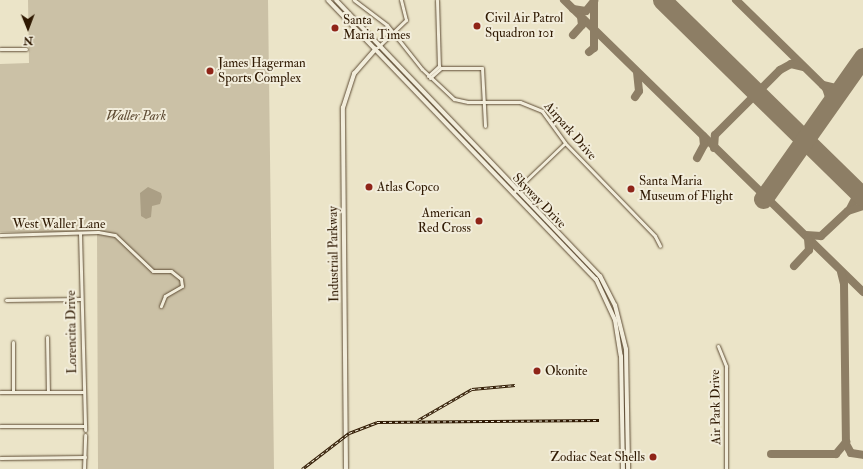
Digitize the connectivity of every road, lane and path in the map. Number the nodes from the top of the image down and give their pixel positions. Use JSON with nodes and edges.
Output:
{"nodes":[{"id":1,"x":328,"y":0,"type":"edge"},
{"id":2,"x":336,"y":0,"type":"edge"},
{"id":3,"x":354,"y":0,"type":"edge"},
{"id":4,"x":401,"y":0,"type":"edge"},
{"id":5,"x":437,"y":0,"type":"edge"},
{"id":6,"x":395,"y":33,"type":"junction"},
{"id":7,"x":380,"y":44,"type":"junction"},
{"id":8,"x":0,"y":49,"type":"edge"},
{"id":9,"x":26,"y":49,"type":"dead end"},
{"id":10,"x":376,"y":49,"type":"junction"},
{"id":11,"x":440,"y":67,"type":"junction"},
{"id":12,"x":429,"y":77,"type":"junction"},
{"id":13,"x":485,"y":102,"type":"junction"},
{"id":14,"x":485,"y":126,"type":"dead end"},
{"id":15,"x":565,"y":143,"type":"junction"},
{"id":16,"x":516,"y":189,"type":"junction"},
{"id":17,"x":80,"y":233,"type":"junction"},
{"id":18,"x":0,"y":235,"type":"edge"},
{"id":19,"x":660,"y":246,"type":"dead end"},
{"id":20,"x":81,"y":299,"type":"junction"},
{"id":21,"x":6,"y":300,"type":"dead end"},
{"id":22,"x":161,"y":306,"type":"dead end"},
{"id":23,"x":47,"y":337,"type":"dead end"},
{"id":24,"x":13,"y":342,"type":"dead end"},
{"id":25,"x":718,"y":346,"type":"dead end"},
{"id":26,"x":0,"y":392,"type":"edge"},
{"id":27,"x":13,"y":392,"type":"junction"},
{"id":28,"x":48,"y":392,"type":"junction"},
{"id":29,"x":83,"y":392,"type":"junction"},
{"id":30,"x":0,"y":426,"type":"edge"},
{"id":31,"x":85,"y":426,"type":"junction"},
{"id":32,"x":85,"y":430,"type":"dead end"},
{"id":33,"x":85,"y":436,"type":"dead end"},
{"id":34,"x":85,"y":457,"type":"junction"},
{"id":35,"x":0,"y":458,"type":"edge"},
{"id":36,"x":84,"y":469,"type":"edge"},
{"id":37,"x":346,"y":469,"type":"edge"},
{"id":38,"x":623,"y":469,"type":"edge"},
{"id":39,"x":628,"y":469,"type":"edge"},
{"id":40,"x":726,"y":469,"type":"edge"}],
"edges":[{"from":1,"to":10,"type":"main road","name":"Skyway Drive"},
{"from":2,"to":7,"type":"main road","name":"Skyway Drive"},
{"from":3,"to":6,"type":"street","name":"Airpark Drive"},
{"from":4,"to":6,"type":"street"},
{"from":5,"to":11,"type":"street"},
{"from":6,"to":7,"type":"street"},
{"from":6,"to":12,"type":"street","name":"Airpark Drive"},
{"from":7,"to":10,"type":"street"},
{"from":7,"to":16,"type":"main road","name":"Skyway Drive"},
{"from":8,"to":9,"type":"street"},
{"from":10,"to":16,"type":"main road","name":"Skyway Drive"},
{"from":10,"to":37,"type":"street","name":"Industrial Parkway"},
{"from":11,"to":12,"type":"street"},
{"from":11,"to":13,"type":"street"},
{"from":12,"to":13,"type":"street","name":"Airpark Drive"},
{"from":13,"to":14,"type":"street"},
{"from":13,"to":15,"type":"street","name":"Airpark Drive"},
{"from":15,"to":16,"type":"street"},
{"from":15,"to":19,"type":"street","name":"Airpark Drive"},
{"from":16,"to":38,"type":"main road","name":"Skyway Drive"},
{"from":16,"to":39,"type":"main road","name":"Skyway Drive"},
{"from":17,"to":18,"type":"street","name":"West Waller Lane"},
{"from":17,"to":20,"type":"street","name":"Lorencita Drive"},
{"from":17,"to":22,"type":"street","name":"West Waller Lane"},
{"from":20,"to":21,"type":"street"},
{"from":20,"to":29,"type":"street","name":"Lorencita Drive"},
{"from":23,"to":28,"type":"street"},
{"from":24,"to":27,"type":"street"},
{"from":25,"to":40,"type":"street","name":"Air Park Drive"},
{"from":26,"to":27,"type":"street"},
{"from":27,"to":28,"type":"street"},
{"from":28,"to":29,"type":"street"},
{"from":29,"to":31,"type":"street","name":"Lorencita Drive"},
{"from":30,"to":31,"type":"street"},
{"from":31,"to":32,"type":"street","name":"Lorencita Drive"},
{"from":33,"to":34,"type":"street"},
{"from":34,"to":35,"type":"street"},
{"from":34,"to":36,"type":"street"}]}
